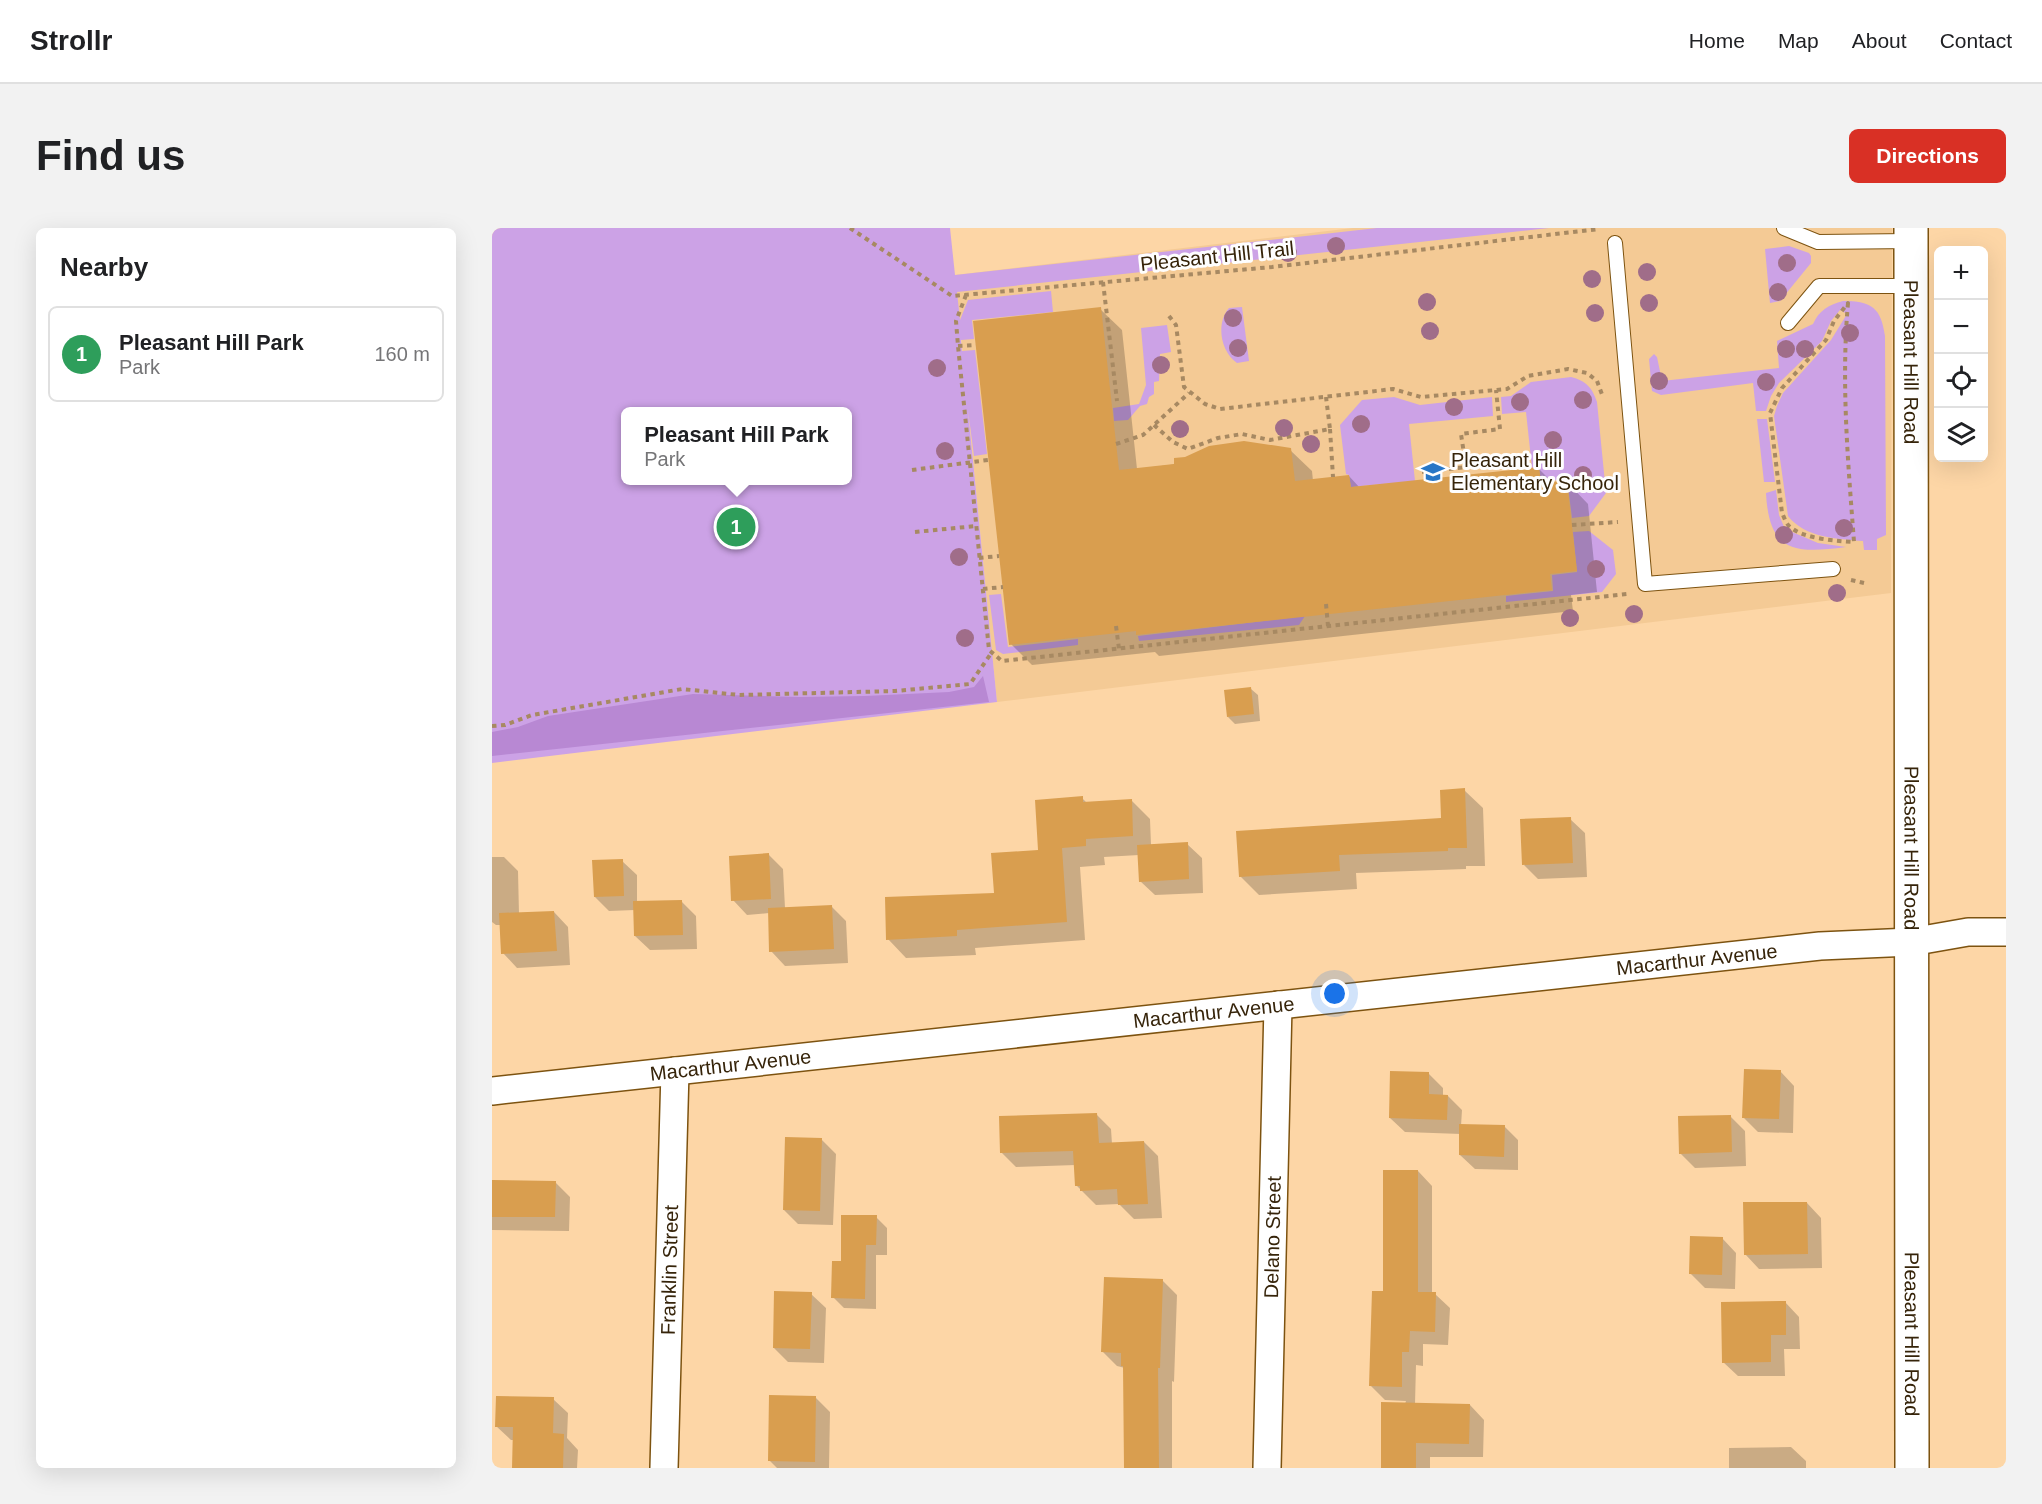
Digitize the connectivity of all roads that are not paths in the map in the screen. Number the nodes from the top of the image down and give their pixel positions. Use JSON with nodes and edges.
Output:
{"nodes":[{"id":1,"x":1784,"y":228,"type":"edge"},
{"id":2,"x":1911,"y":235,"type":"edge"},
{"id":3,"x":1615,"y":243,"type":"dead end"},
{"id":4,"x":1911,"y":286,"type":"junction"},
{"id":5,"x":1788,"y":323,"type":"dead end"},
{"id":6,"x":1836,"y":575,"type":"road end"},
{"id":7,"x":2006,"y":932,"type":"edge"},
{"id":8,"x":1911,"y":942,"type":"junction"},
{"id":9,"x":1278,"y":1005,"type":"junction"},
{"id":10,"x":675,"y":1071,"type":"junction"},
{"id":11,"x":492,"y":1091,"type":"edge"},
{"id":12,"x":664,"y":1468,"type":"edge"},
{"id":13,"x":1267,"y":1468,"type":"edge"},
{"id":14,"x":1912,"y":1468,"type":"edge"}],
"edges":[{"from":1,"to":2,"type":"lane"},
{"from":2,"to":4,"type":"street","name":"Pleasant Hill Road"},
{"from":3,"to":6,"type":"lane"},
{"from":4,"to":5,"type":"lane"},
{"from":4,"to":8,"type":"street","name":"Pleasant Hill Road"},
{"from":7,"to":8,"type":"street","name":"Macarthur Avenue"},
{"from":8,"to":9,"type":"street","name":"Macarthur Avenue"},
{"from":8,"to":14,"type":"street","name":"Pleasant Hill Road"},
{"from":9,"to":10,"type":"street","name":"Macarthur Avenue"},
{"from":9,"to":13,"type":"street","name":"Delano Street"},
{"from":10,"to":11,"type":"street","name":"Macarthur Avenue"},
{"from":10,"to":12,"type":"street","name":"Franklin Street"}]}
